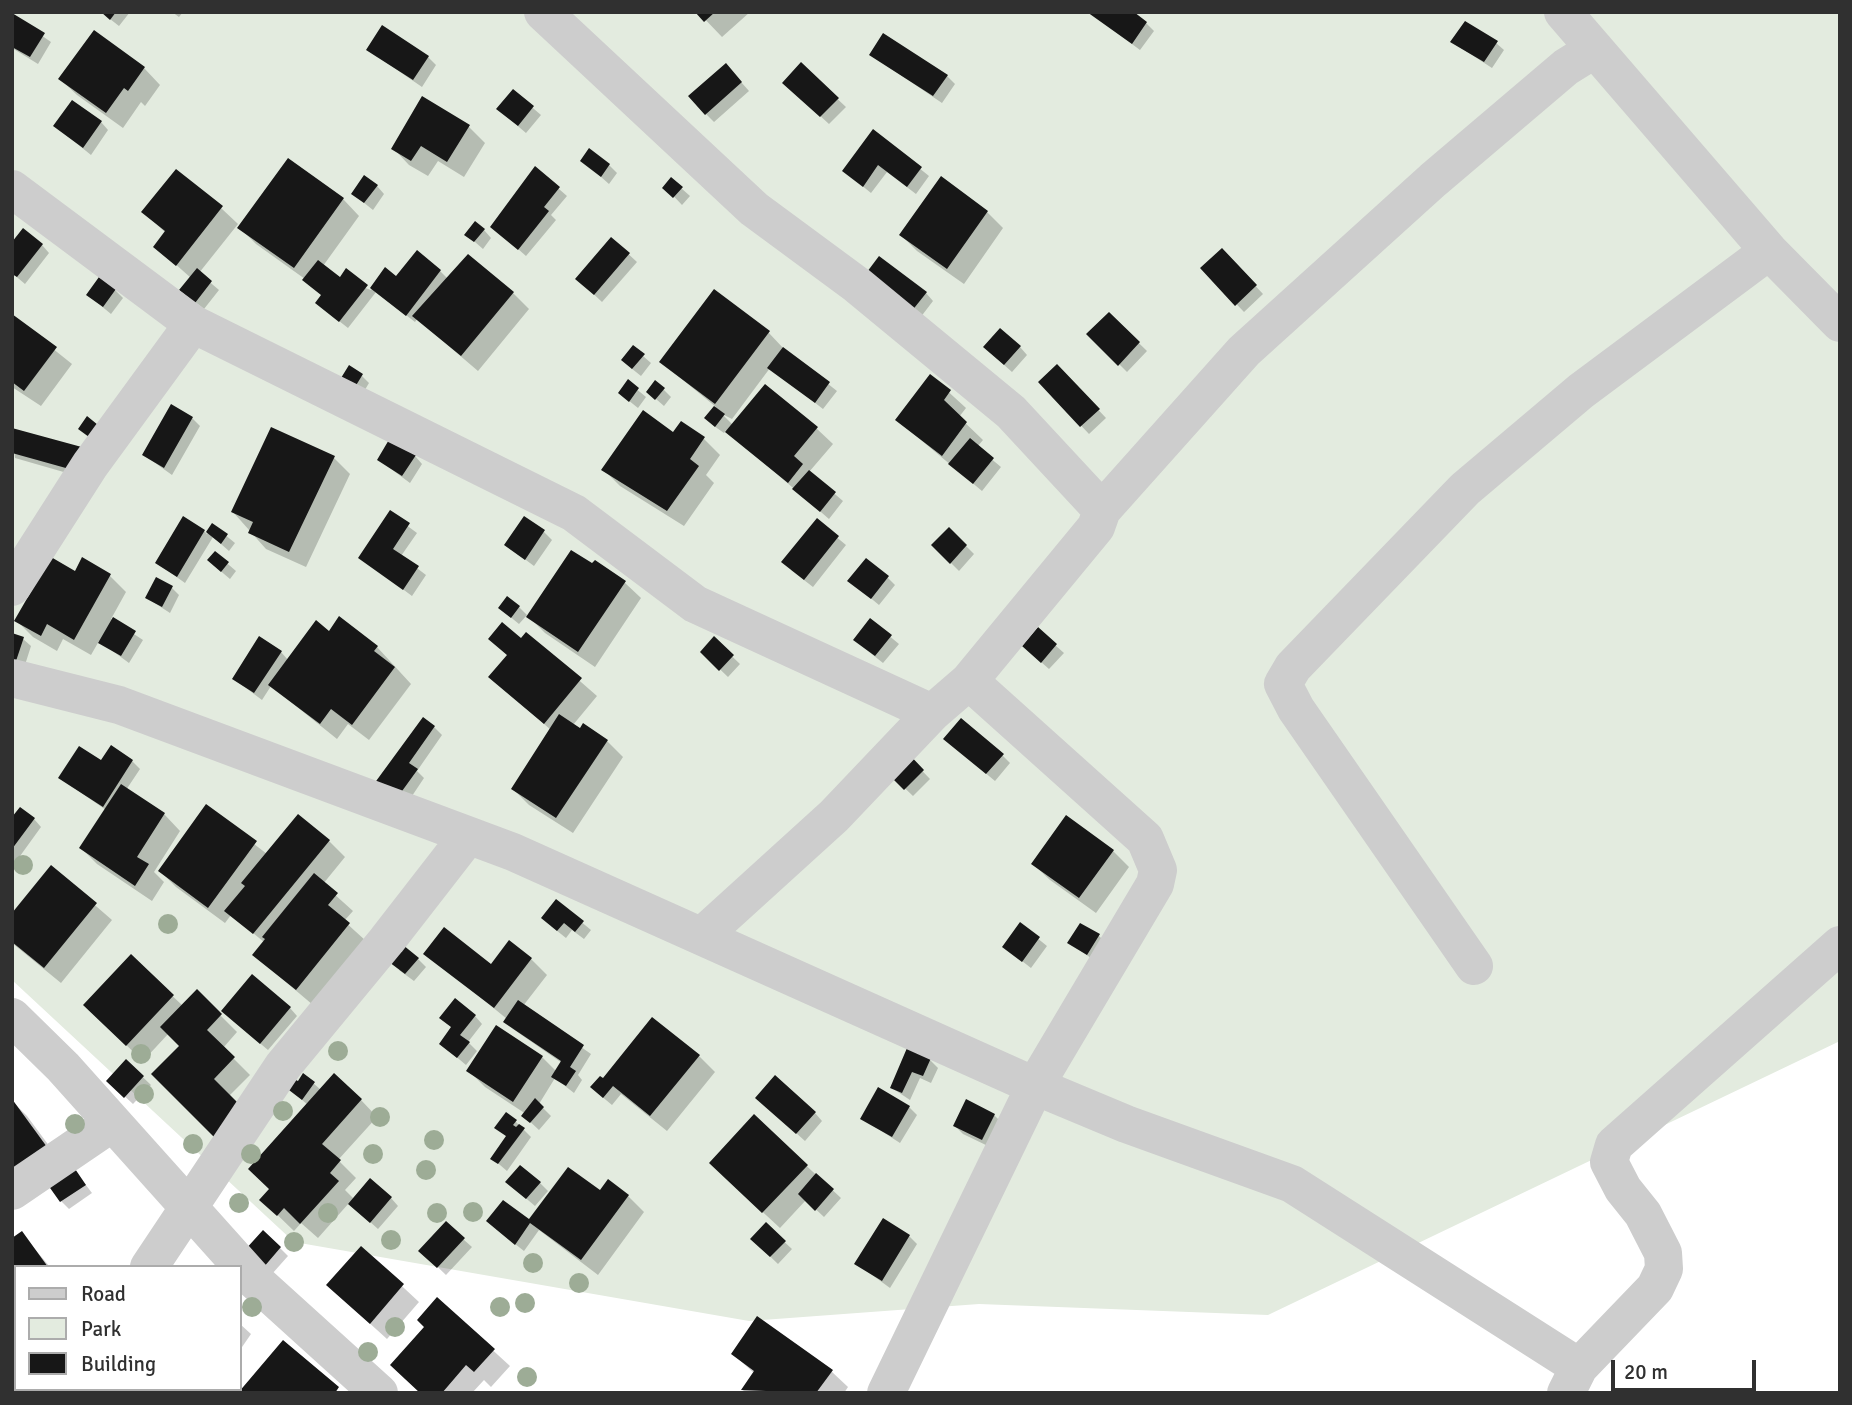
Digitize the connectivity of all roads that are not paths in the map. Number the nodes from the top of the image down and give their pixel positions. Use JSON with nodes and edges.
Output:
{"nodes":[{"id":1,"x":543,"y":12,"type":"edge"},
{"id":2,"x":1563,"y":12,"type":"edge"},
{"id":3,"x":1595,"y":50,"type":"junction"},
{"id":4,"x":12,"y":189,"type":"edge"},
{"id":5,"x":1769,"y":251,"type":"junction"},
{"id":6,"x":1833,"y":303,"type":"edge"},
{"id":7,"x":193,"y":324,"type":"junction"},
{"id":8,"x":1102,"y":510,"type":"junction"},
{"id":9,"x":12,"y":587,"type":"edge"},
{"id":10,"x":12,"y":678,"type":"edge"},
{"id":11,"x":969,"y":681,"type":"junction"},
{"id":12,"x":932,"y":713,"type":"junction"},
{"id":13,"x":467,"y":837,"type":"junction"},
{"id":14,"x":703,"y":935,"type":"junction"},
{"id":15,"x":1840,"y":945,"type":"edge"},
{"id":16,"x":1474,"y":966,"type":"dead end"},
{"id":17,"x":12,"y":1017,"type":"edge"},
{"id":18,"x":1035,"y":1086,"type":"junction"},
{"id":19,"x":112,"y":1123,"type":"junction"},
{"id":20,"x":12,"y":1191,"type":"edge"},
{"id":21,"x":190,"y":1209,"type":"junction"},
{"id":22,"x":150,"y":1265,"type":"edge"},
{"id":23,"x":240,"y":1265,"type":"edge"},
{"id":24,"x":242,"y":1267,"type":"edge"},
{"id":25,"x":1573,"y":1380,"type":"edge"},
{"id":26,"x":379,"y":1393,"type":"edge"},
{"id":27,"x":886,"y":1393,"type":"edge"}],
"edges":[{"from":1,"to":8,"type":"street"},
{"from":2,"to":3,"type":"street"},
{"from":3,"to":5,"type":"street"},
{"from":3,"to":8,"type":"street"},
{"from":4,"to":7,"type":"street"},
{"from":5,"to":6,"type":"street"},
{"from":5,"to":16,"type":"street"},
{"from":7,"to":9,"type":"street"},
{"from":7,"to":12,"type":"street"},
{"from":8,"to":11,"type":"street"},
{"from":10,"to":13,"type":"street"},
{"from":11,"to":12,"type":"street"},
{"from":11,"to":18,"type":"street"},
{"from":12,"to":14,"type":"street"},
{"from":13,"to":14,"type":"street"},
{"from":13,"to":21,"type":"street"},
{"from":14,"to":18,"type":"street"},
{"from":15,"to":25,"type":"street"},
{"from":17,"to":19,"type":"street"},
{"from":18,"to":25,"type":"street"},
{"from":18,"to":27,"type":"street"},
{"from":19,"to":20,"type":"street"},
{"from":19,"to":21,"type":"street"},
{"from":21,"to":22,"type":"street"},
{"from":21,"to":23,"type":"street"},
{"from":24,"to":26,"type":"street"}]}
